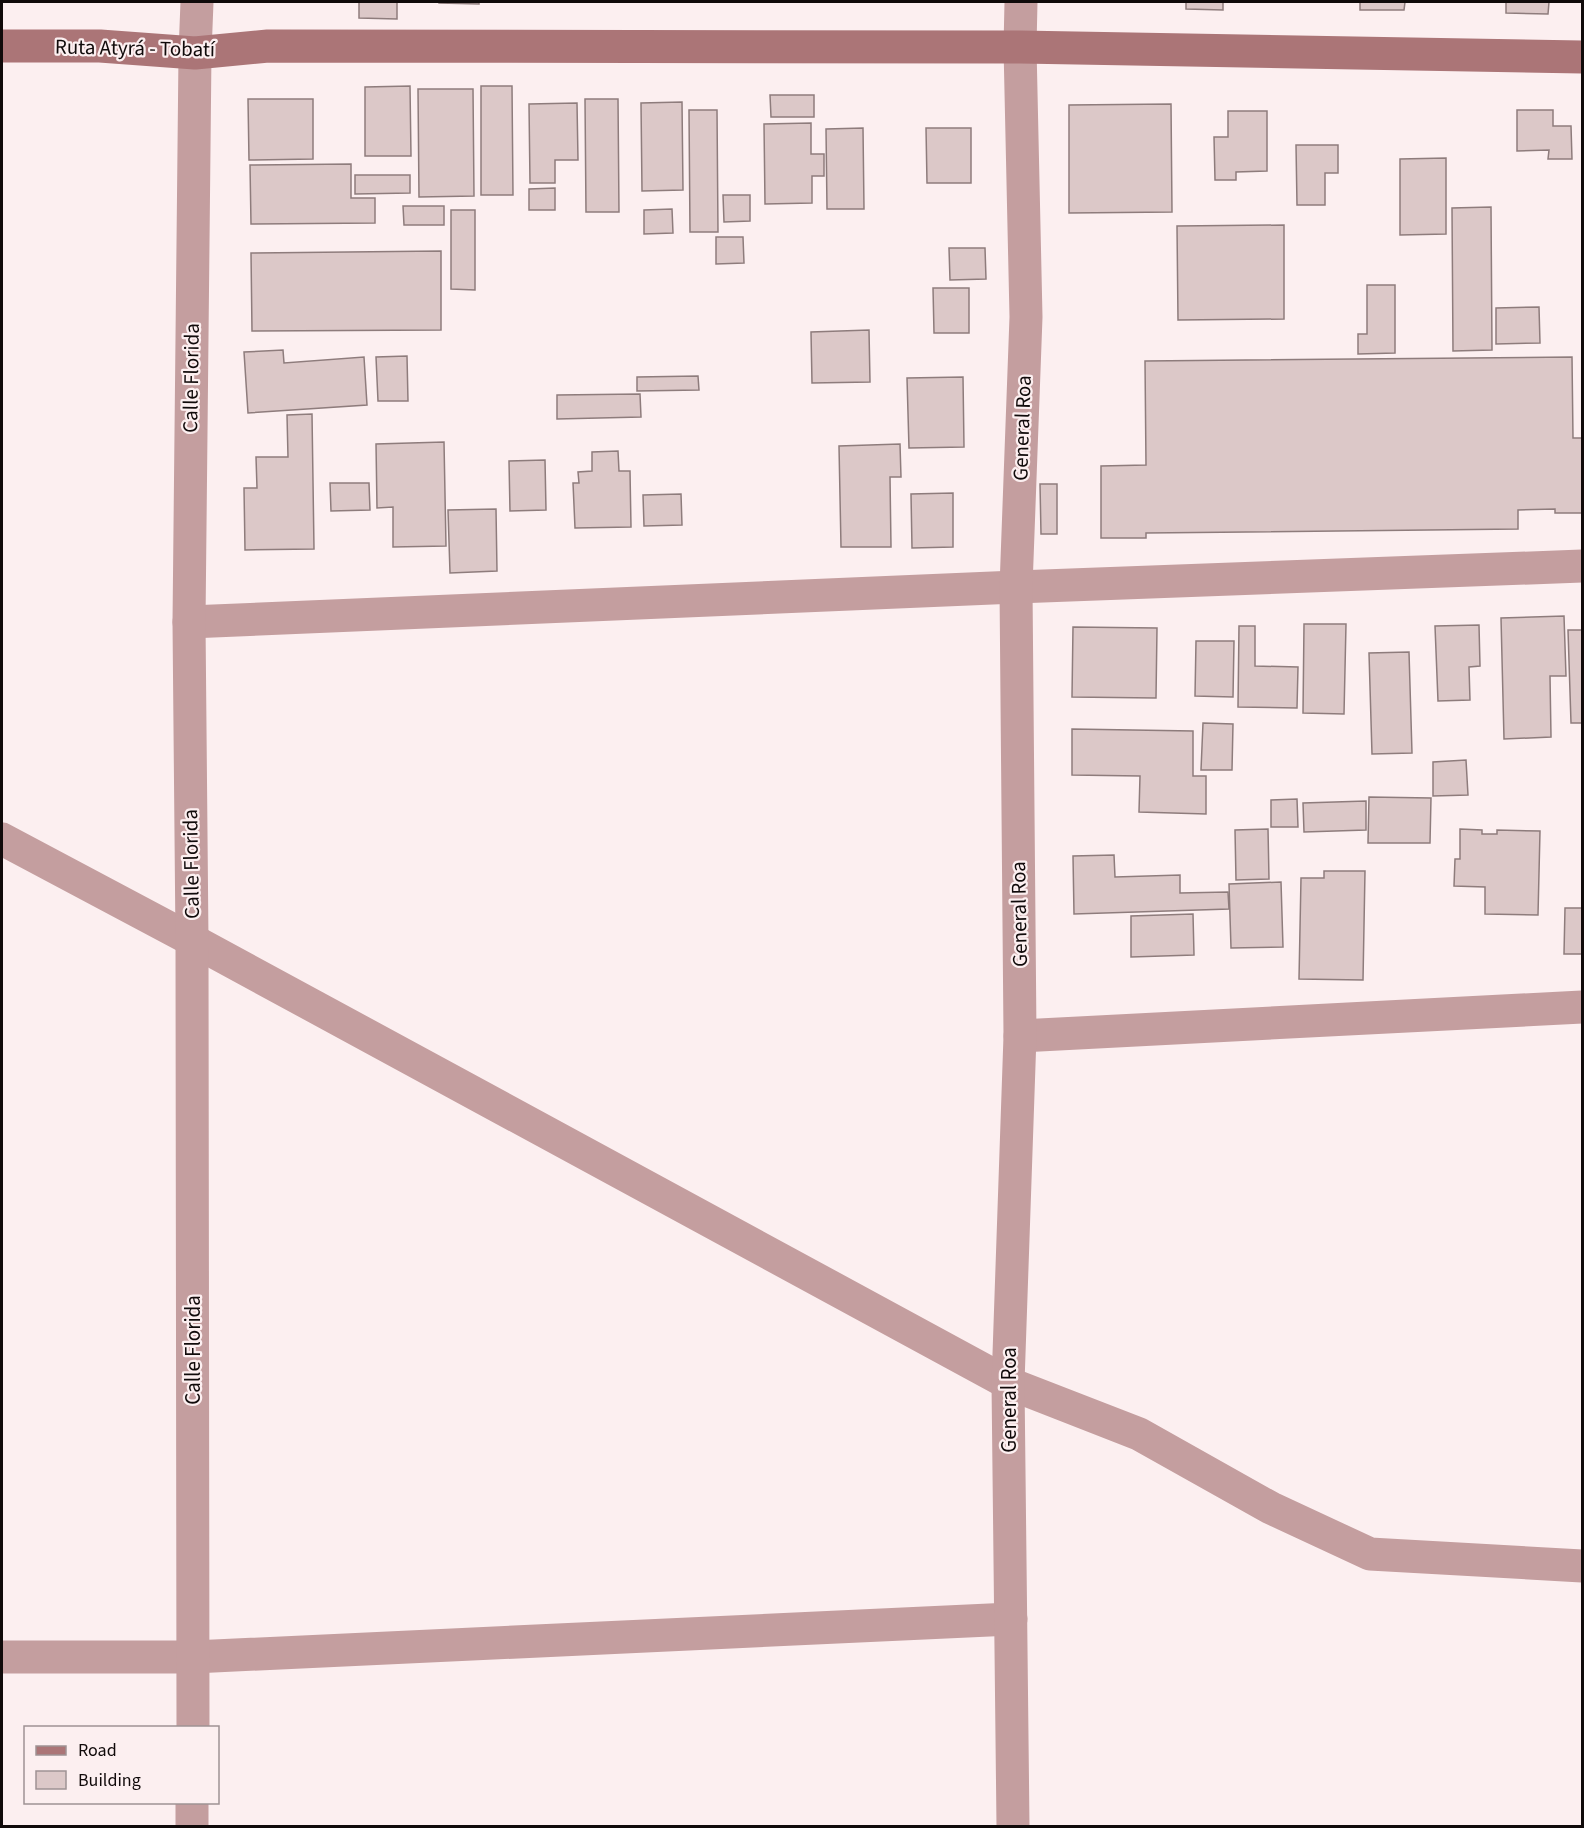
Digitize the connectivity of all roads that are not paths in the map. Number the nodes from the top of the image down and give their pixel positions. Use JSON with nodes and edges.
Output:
{"nodes":[{"id":1,"x":197,"y":2,"type":"edge"},
{"id":2,"x":1021,"y":2,"type":"edge"},
{"id":3,"x":2,"y":46,"type":"edge"},
{"id":4,"x":1020,"y":47,"type":"junction"},
{"id":5,"x":195,"y":53,"type":"junction"},
{"id":6,"x":1582,"y":57,"type":"edge"},
{"id":7,"x":1582,"y":566,"type":"edge"},
{"id":8,"x":1016,"y":587,"type":"junction"},
{"id":9,"x":189,"y":622,"type":"junction"},
{"id":10,"x":2,"y":839,"type":"edge"},
{"id":11,"x":192,"y":940,"type":"junction"},
{"id":12,"x":1582,"y":1007,"type":"edge"},
{"id":13,"x":1020,"y":1036,"type":"junction"},
{"id":14,"x":1008,"y":1383,"type":"junction"},
{"id":15,"x":1582,"y":1566,"type":"edge"},
{"id":16,"x":1011,"y":1619,"type":"junction"},
{"id":17,"x":2,"y":1657,"type":"edge"},
{"id":18,"x":193,"y":1657,"type":"junction"},
{"id":19,"x":193,"y":1726,"type":"edge"},
{"id":20,"x":192,"y":1804,"type":"edge"},
{"id":21,"x":192,"y":1827,"type":"edge"},
{"id":22,"x":1013,"y":1827,"type":"edge"}],
"edges":[{"from":1,"to":5,"type":"street","name":"Calle Florida"},
{"from":2,"to":4,"type":"street","name":"General Roa"},
{"from":3,"to":5,"type":"main road","name":"Ruta Atyrá - Tobatí"},
{"from":4,"to":5,"type":"main road","name":"Ruta Atyrá - Tobatí"},
{"from":4,"to":6,"type":"main road","name":"Ruta Atyrá - Tobatí"},
{"from":4,"to":8,"type":"street","name":"General Roa"},
{"from":5,"to":9,"type":"street","name":"Calle Florida"},
{"from":7,"to":8,"type":"street"},
{"from":8,"to":9,"type":"street"},
{"from":8,"to":13,"type":"street","name":"General Roa"},
{"from":9,"to":11,"type":"street","name":"Calle Florida"},
{"from":10,"to":11,"type":"street"},
{"from":11,"to":14,"type":"street"},
{"from":11,"to":18,"type":"street","name":"Calle Florida"},
{"from":12,"to":13,"type":"street"},
{"from":13,"to":14,"type":"street","name":"General Roa"},
{"from":14,"to":15,"type":"street"},
{"from":14,"to":16,"type":"street","name":"General Roa"},
{"from":16,"to":18,"type":"street"},
{"from":16,"to":22,"type":"street","name":"General Roa"},
{"from":17,"to":18,"type":"street"},
{"from":18,"to":19,"type":"street","name":"Calle Florida"},
{"from":20,"to":21,"type":"street"}]}
